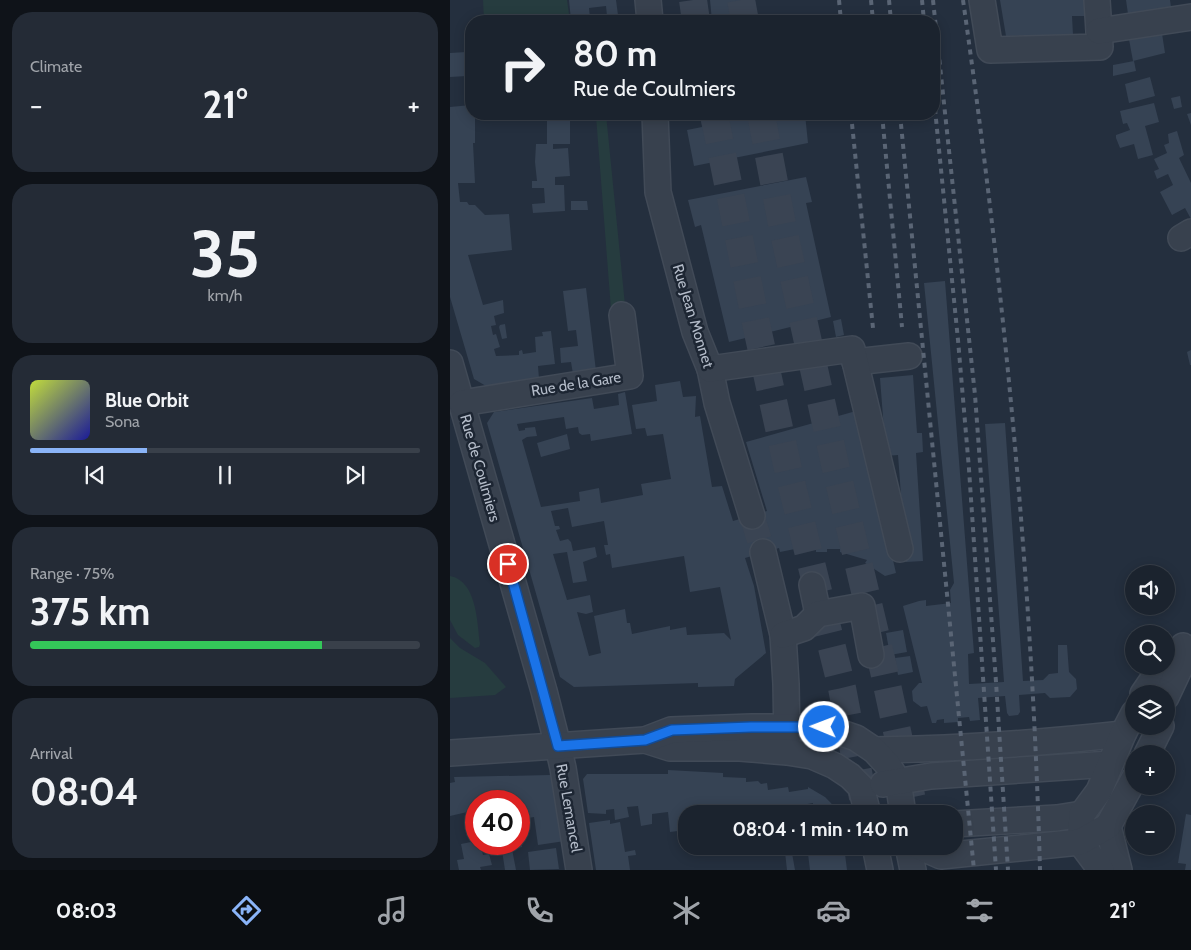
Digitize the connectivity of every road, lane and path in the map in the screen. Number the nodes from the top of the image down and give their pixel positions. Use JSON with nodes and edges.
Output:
{"nodes":[{"id":1,"x":648,"y":0,"type":"edge"},
{"id":2,"x":982,"y":0,"type":"edge"},
{"id":3,"x":1097,"y":0,"type":"edge"},
{"id":4,"x":649,"y":15,"type":"edge"},
{"id":5,"x":1191,"y":17,"type":"edge"},
{"id":6,"x":1099,"y":39,"type":"junction"},
{"id":7,"x":655,"y":120,"type":"edge"},
{"id":8,"x":622,"y":315,"type":"dead end"},
{"id":9,"x":908,"y":356,"type":"dead end"},
{"id":10,"x":855,"y":362,"type":"junction"},
{"id":11,"x":450,"y":363,"type":"edge"},
{"id":12,"x":710,"y":369,"type":"junction"},
{"id":13,"x":462,"y":403,"type":"junction"},
{"id":14,"x":752,"y":516,"type":"tunnel mouth"},
{"id":15,"x":900,"y":549,"type":"dead end"},
{"id":16,"x":763,"y":552,"type":"tunnel mouth"},
{"id":17,"x":812,"y":585,"type":"dead end"},
{"id":18,"x":818,"y":614,"type":"junction"},
{"id":19,"x":783,"y":635,"type":"junction"},
{"id":20,"x":1187,"y":645,"type":"edge"},
{"id":21,"x":871,"y":655,"type":"dead end"},
{"id":22,"x":1175,"y":656,"type":"edge"},
{"id":23,"x":1191,"y":673,"type":"edge"},
{"id":24,"x":1157,"y":675,"type":"edge"},
{"id":25,"x":1150,"y":685,"type":"edge"},
{"id":26,"x":1172,"y":685,"type":"edge"},
{"id":27,"x":1175,"y":700,"type":"edge"},
{"id":28,"x":1125,"y":724,"type":"edge"},
{"id":29,"x":786,"y":727,"type":"junction"},
{"id":30,"x":1125,"y":730,"type":"edge"},
{"id":31,"x":645,"y":740,"type":"junction"},
{"id":32,"x":1056,"y":741,"type":"junction"},
{"id":33,"x":558,"y":746,"type":"junction"},
{"id":34,"x":874,"y":750,"type":"junction"},
{"id":35,"x":926,"y":750,"type":"junction"},
{"id":36,"x":787,"y":752,"type":"junction"},
{"id":37,"x":450,"y":753,"type":"edge"},
{"id":38,"x":1110,"y":764,"type":"junction"},
{"id":39,"x":1125,"y":771,"type":"edge"},
{"id":40,"x":898,"y":781,"type":"junction"},
{"id":41,"x":860,"y":787,"type":"junction"},
{"id":42,"x":1125,"y":795,"type":"edge"},
{"id":43,"x":865,"y":805,"type":"edge"},
{"id":44,"x":876,"y":805,"type":"edge"},
{"id":45,"x":902,"y":805,"type":"edge"},
{"id":46,"x":1082,"y":814,"type":"junction"},
{"id":47,"x":963,"y":823,"type":"edge"},
{"id":48,"x":1108,"y":826,"type":"junction"},
{"id":49,"x":1080,"y":842,"type":"junction"},
{"id":50,"x":910,"y":855,"type":"edge"},
{"id":51,"x":929,"y":855,"type":"edge"},
{"id":52,"x":939,"y":863,"type":"edge"},
{"id":53,"x":579,"y":870,"type":"edge"},
{"id":54,"x":913,"y":870,"type":"edge"},
{"id":55,"x":1101,"y":870,"type":"edge"},
{"id":56,"x":1119,"y":870,"type":"edge"}],
"edges":[{"from":1,"to":4,"type":"street"},
{"from":2,"to":6,"type":"street"},
{"from":3,"to":6,"type":"street"},
{"from":5,"to":6,"type":"street"},
{"from":7,"to":12,"type":"street","name":"Rue Jean Monnet"},
{"from":8,"to":13,"type":"street","name":"Rue de la Gare"},
{"from":9,"to":10,"type":"street"},
{"from":10,"to":12,"type":"street"},
{"from":10,"to":15,"type":"street"},
{"from":11,"to":13,"type":"street","name":"Rue de Coulmiers"},
{"from":12,"to":14,"type":"street","name":"Rue Jean Monnet"},
{"from":13,"to":33,"type":"street","name":"Rue de Coulmiers"},
{"from":16,"to":19,"type":"street"},
{"from":17,"to":18,"type":"street"},
{"from":18,"to":19,"type":"street"},
{"from":18,"to":21,"type":"street"},
{"from":19,"to":29,"type":"street"},
{"from":20,"to":22,"type":"street"},
{"from":20,"to":26,"type":"street"},
{"from":23,"to":27,"type":"street"},
{"from":24,"to":25,"type":"street"},
{"from":28,"to":32,"type":"street"},
{"from":29,"to":31,"type":"street"},
{"from":29,"to":34,"type":"street"},
{"from":29,"to":36,"type":"street"},
{"from":30,"to":38,"type":"street"},
{"from":31,"to":33,"type":"street"},
{"from":31,"to":36,"type":"street"},
{"from":32,"to":35,"type":"street"},
{"from":32,"to":38,"type":"street"},
{"from":33,"to":37,"type":"street"},
{"from":33,"to":53,"type":"street","name":"Rue Lemancel"},
{"from":34,"to":35,"type":"street"},
{"from":34,"to":40,"type":"street"},
{"from":35,"to":40,"type":"street"},
{"from":36,"to":41,"type":"street"},
{"from":38,"to":39,"type":"street"},
{"from":38,"to":40,"type":"street"},
{"from":38,"to":46,"type":"street"},
{"from":40,"to":41,"type":"street"},
{"from":40,"to":44,"type":"street"},
{"from":40,"to":45,"type":"street"},
{"from":41,"to":43,"type":"street"},
{"from":42,"to":48,"type":"street"},
{"from":46,"to":47,"type":"street"},
{"from":46,"to":48,"type":"street"},
{"from":46,"to":49,"type":"street"},
{"from":48,"to":49,"type":"street"},
{"from":48,"to":56,"type":"street"},
{"from":49,"to":52,"type":"street"},
{"from":49,"to":55,"type":"street"},
{"from":50,"to":54,"type":"street"},
{"from":51,"to":52,"type":"street"}]}
